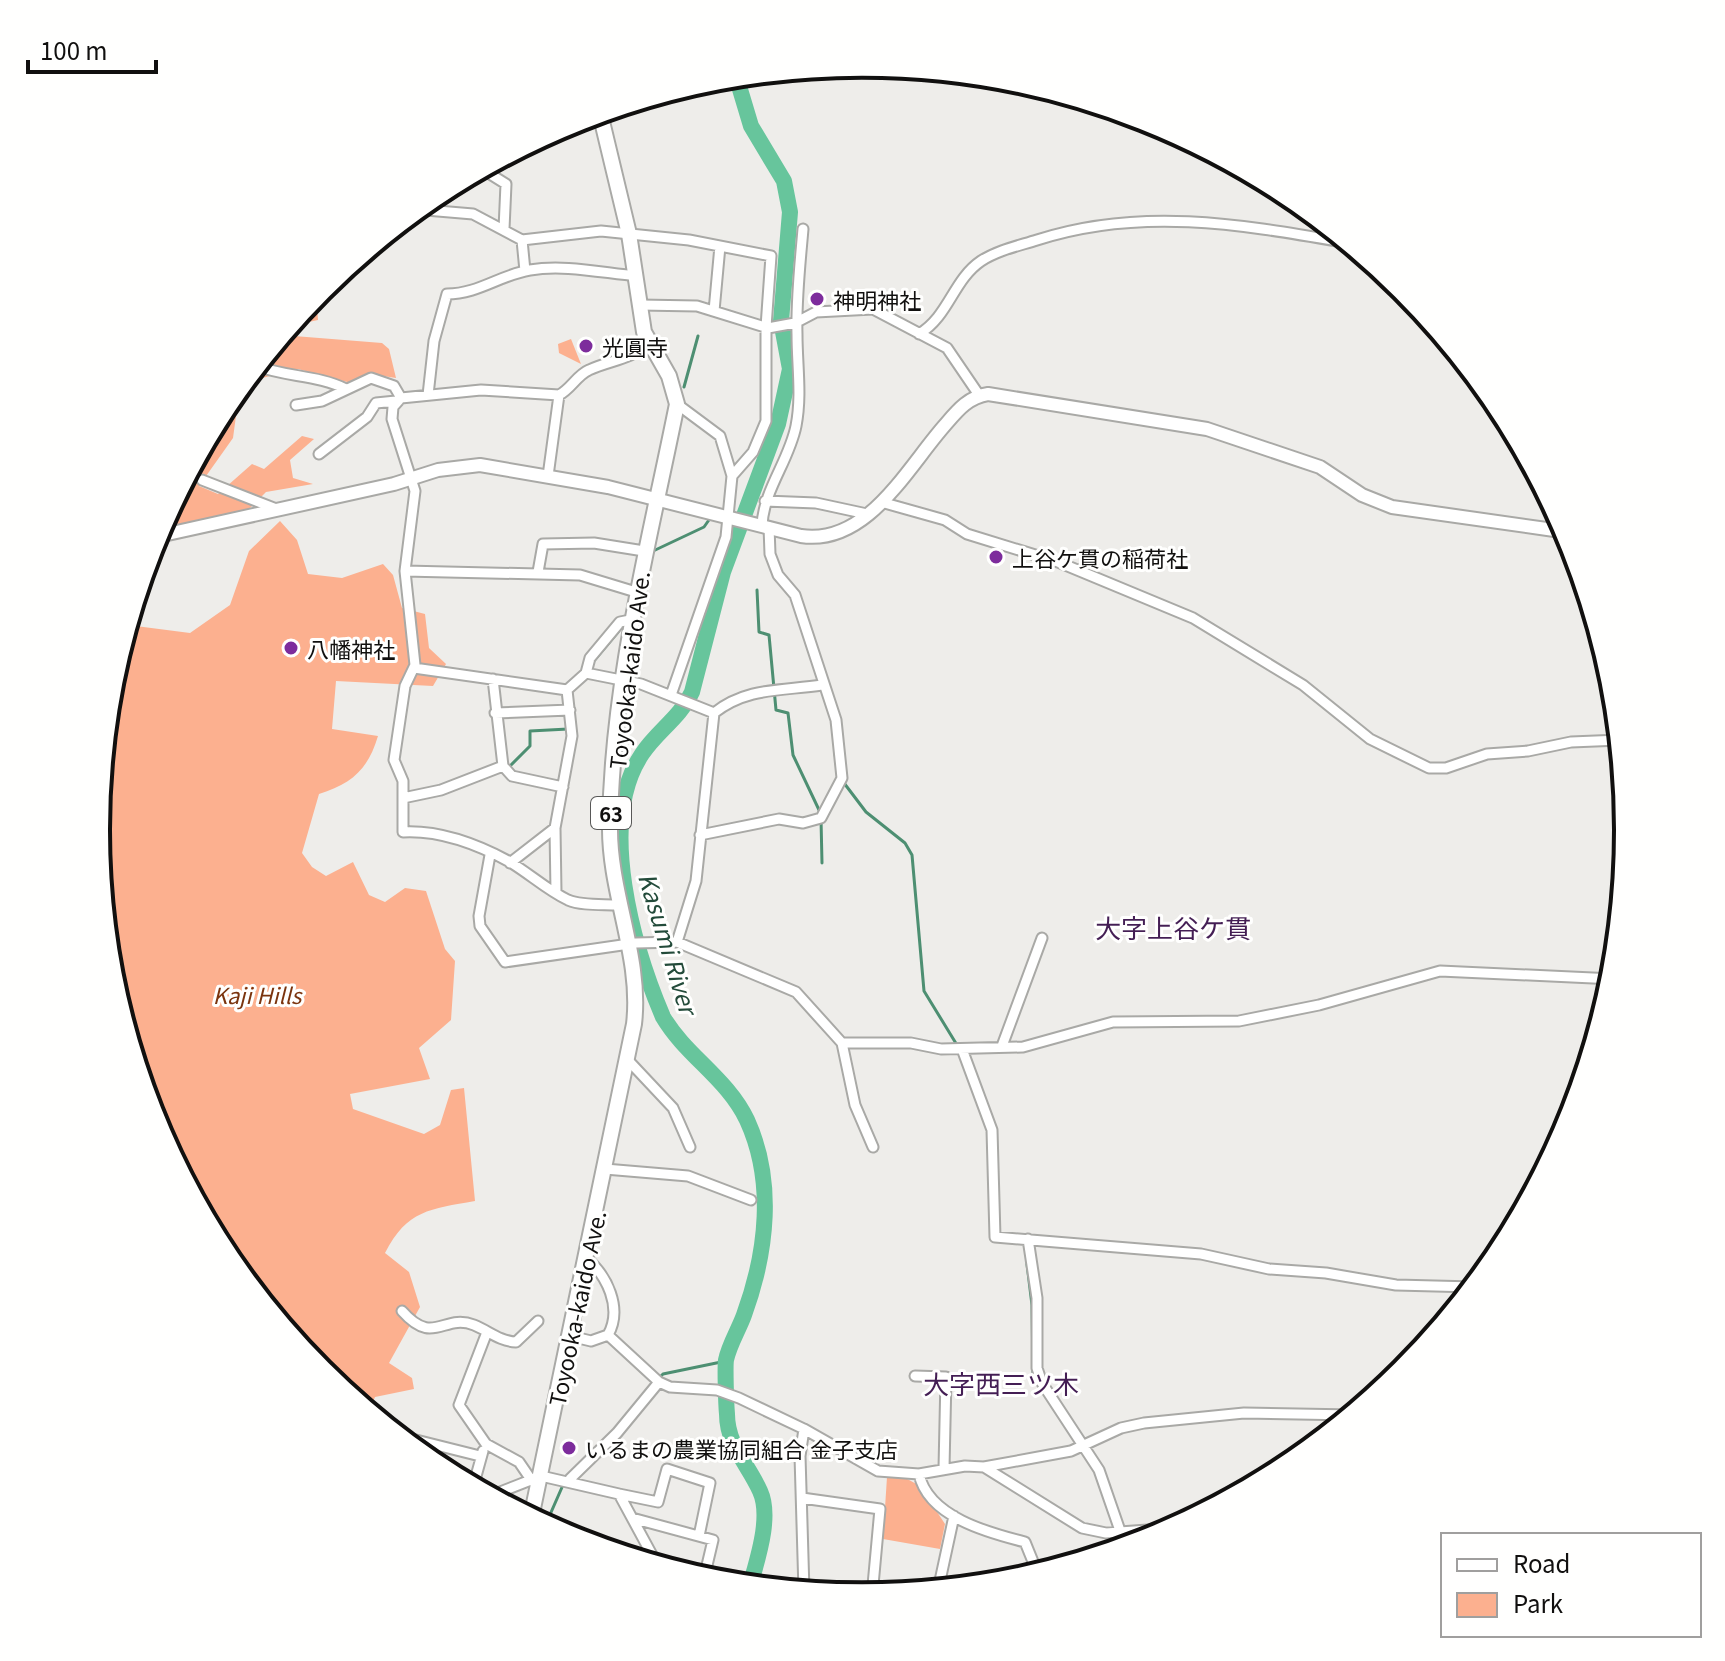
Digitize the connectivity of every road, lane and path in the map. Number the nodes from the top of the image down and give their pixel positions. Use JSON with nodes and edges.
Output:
{"nodes":[{"id":1,"x":603,"y":125,"type":"edge"},
{"id":2,"x":493,"y":176,"type":"edge"},
{"id":3,"x":436,"y":211,"type":"edge"},
{"id":4,"x":504,"y":229,"type":"junction"},
{"id":5,"x":803,"y":229,"type":"dead end"},
{"id":6,"x":629,"y":234,"type":"junction"},
{"id":7,"x":522,"y":240,"type":"junction"},
{"id":8,"x":1328,"y":240,"type":"edge"},
{"id":9,"x":720,"y":246,"type":"junction"},
{"id":10,"x":525,"y":271,"type":"junction"},
{"id":11,"x":637,"y":276,"type":"junction"},
{"id":12,"x":640,"y":305,"type":"junction"},
{"id":13,"x":714,"y":311,"type":"junction"},
{"id":14,"x":796,"y":323,"type":"junction"},
{"id":15,"x":767,"y":328,"type":"junction"},
{"id":16,"x":919,"y":334,"type":"junction"},
{"id":17,"x":648,"y":343,"type":"junction"},
{"id":18,"x":268,"y":369,"type":"edge"},
{"id":19,"x":346,"y":389,"type":"junction"},
{"id":20,"x":428,"y":395,"type":"junction"},
{"id":21,"x":559,"y":395,"type":"junction"},
{"id":22,"x":979,"y":395,"type":"junction"},
{"id":23,"x":399,"y":400,"type":"junction"},
{"id":24,"x":677,"y":404,"type":"junction"},
{"id":25,"x":296,"y":405,"type":"dead end"},
{"id":26,"x":319,"y":454,"type":"dead end"},
{"id":27,"x":548,"y":476,"type":"junction"},
{"id":28,"x":732,"y":476,"type":"junction"},
{"id":29,"x":409,"y":478,"type":"junction"},
{"id":30,"x":202,"y":480,"type":"dead end"},
{"id":31,"x":656,"y":498,"type":"junction"},
{"id":32,"x":765,"y":501,"type":"junction"},
{"id":33,"x":881,"y":502,"type":"junction"},
{"id":34,"x":279,"y":510,"type":"junction"},
{"id":35,"x":867,"y":514,"type":"junction"},
{"id":36,"x":729,"y":515,"type":"junction"},
{"id":37,"x":762,"y":524,"type":"junction"},
{"id":38,"x":1552,"y":530,"type":"edge"},
{"id":39,"x":172,"y":533,"type":"edge"},
{"id":40,"x":644,"y":551,"type":"junction"},
{"id":41,"x":405,"y":571,"type":"junction"},
{"id":42,"x":538,"y":572,"type":"junction"},
{"id":43,"x":636,"y":592,"type":"junction"},
{"id":44,"x":630,"y":620,"type":"junction"},
{"id":45,"x":414,"y":668,"type":"junction"},
{"id":46,"x":586,"y":673,"type":"junction"},
{"id":47,"x":493,"y":679,"type":"junction"},
{"id":48,"x":622,"y":679,"type":"junction"},
{"id":49,"x":822,"y":685,"type":"junction"},
{"id":50,"x":567,"y":690,"type":"junction"},
{"id":51,"x":671,"y":695,"type":"junction"},
{"id":52,"x":570,"y":710,"type":"junction"},
{"id":53,"x":495,"y":713,"type":"junction"},
{"id":54,"x":714,"y":713,"type":"junction"},
{"id":55,"x":1610,"y":740,"type":"edge"},
{"id":56,"x":503,"y":766,"type":"junction"},
{"id":57,"x":563,"y":787,"type":"junction"},
{"id":58,"x":403,"y":798,"type":"junction"},
{"id":59,"x":555,"y":828,"type":"junction"},
{"id":60,"x":700,"y":835,"type":"junction"},
{"id":61,"x":490,"y":855,"type":"junction"},
{"id":62,"x":510,"y":863,"type":"junction"},
{"id":63,"x":556,"y":892,"type":"junction"},
{"id":64,"x":618,"y":905,"type":"junction"},
{"id":65,"x":1042,"y":938,"type":"dead end"},
{"id":66,"x":677,"y":942,"type":"junction"},
{"id":67,"x":632,"y":944,"type":"junction"},
{"id":68,"x":1601,"y":979,"type":"edge"},
{"id":69,"x":842,"y":1043,"type":"junction"},
{"id":70,"x":1002,"y":1046,"type":"junction"},
{"id":71,"x":962,"y":1049,"type":"junction"},
{"id":72,"x":626,"y":1058,"type":"junction"},
{"id":73,"x":690,"y":1147,"type":"dead end"},
{"id":74,"x":873,"y":1147,"type":"dead end"},
{"id":75,"x":605,"y":1169,"type":"junction"},
{"id":76,"x":751,"y":1200,"type":"dead end"},
{"id":77,"x":1028,"y":1239,"type":"junction"},
{"id":78,"x":585,"y":1257,"type":"junction"},
{"id":79,"x":1461,"y":1287,"type":"edge"},
{"id":80,"x":402,"y":1311,"type":"dead end"},
{"id":81,"x":538,"y":1321,"type":"dead end"},
{"id":82,"x":487,"y":1332,"type":"junction"},
{"id":83,"x":608,"y":1335,"type":"junction"},
{"id":84,"x":570,"y":1336,"type":"junction"},
{"id":85,"x":915,"y":1376,"type":"dead end"},
{"id":86,"x":657,"y":1380,"type":"junction"},
{"id":87,"x":1336,"y":1415,"type":"edge"},
{"id":88,"x":804,"y":1429,"type":"junction"},
{"id":89,"x":425,"y":1442,"type":"edge"},
{"id":90,"x":486,"y":1444,"type":"junction"},
{"id":91,"x":1086,"y":1446,"type":"junction"},
{"id":92,"x":480,"y":1456,"type":"junction"},
{"id":93,"x":984,"y":1467,"type":"junction"},
{"id":94,"x":944,"y":1468,"type":"junction"},
{"id":95,"x":919,"y":1474,"type":"junction"},
{"id":96,"x":476,"y":1476,"type":"edge"},
{"id":97,"x":536,"y":1478,"type":"junction"},
{"id":98,"x":570,"y":1479,"type":"junction"},
{"id":99,"x":503,"y":1491,"type":"edge"},
{"id":100,"x":619,"y":1494,"type":"junction"},
{"id":101,"x":802,"y":1498,"type":"junction"},
{"id":102,"x":532,"y":1506,"type":"edge"},
{"id":103,"x":954,"y":1516,"type":"junction"},
{"id":104,"x":632,"y":1518,"type":"junction"},
{"id":105,"x":1135,"y":1532,"type":"edge"},
{"id":106,"x":1120,"y":1533,"type":"junction"},
{"id":107,"x":699,"y":1536,"type":"junction"},
{"id":108,"x":1121,"y":1537,"type":"edge"},
{"id":109,"x":650,"y":1552,"type":"edge"},
{"id":110,"x":1033,"y":1563,"type":"edge"},
{"id":111,"x":707,"y":1567,"type":"edge"},
{"id":112,"x":940,"y":1579,"type":"edge"},
{"id":113,"x":804,"y":1580,"type":"edge"},
{"id":114,"x":873,"y":1583,"type":"edge"}],
"edges":[{"from":1,"to":6,"type":"main road"},
{"from":2,"to":4,"type":"street"},
{"from":3,"to":4,"type":"street"},
{"from":4,"to":7,"type":"street"},
{"from":5,"to":14,"type":"street"},
{"from":6,"to":7,"type":"street"},
{"from":6,"to":9,"type":"street"},
{"from":6,"to":11,"type":"main road"},
{"from":7,"to":10,"type":"street"},
{"from":8,"to":16,"type":"street"},
{"from":9,"to":13,"type":"street"},
{"from":9,"to":15,"type":"street"},
{"from":10,"to":11,"type":"street"},
{"from":10,"to":20,"type":"street"},
{"from":11,"to":12,"type":"main road"},
{"from":12,"to":13,"type":"street"},
{"from":12,"to":17,"type":"main road"},
{"from":13,"to":15,"type":"street"},
{"from":14,"to":15,"type":"street"},
{"from":14,"to":16,"type":"street"},
{"from":14,"to":32,"type":"street"},
{"from":15,"to":28,"type":"street"},
{"from":16,"to":22,"type":"street"},
{"from":17,"to":21,"type":"street"},
{"from":17,"to":24,"type":"main road"},
{"from":18,"to":19,"type":"street"},
{"from":19,"to":23,"type":"street"},
{"from":19,"to":25,"type":"street"},
{"from":20,"to":21,"type":"street"},
{"from":20,"to":23,"type":"street"},
{"from":21,"to":27,"type":"street"},
{"from":22,"to":33,"type":"street"},
{"from":22,"to":38,"type":"street"},
{"from":23,"to":26,"type":"street"},
{"from":23,"to":29,"type":"street"},
{"from":24,"to":28,"type":"street"},
{"from":24,"to":31,"type":"main road","name":"Toyooka-kaido Ave.","number":"63"},
{"from":27,"to":29,"type":"street"},
{"from":27,"to":31,"type":"street"},
{"from":28,"to":36,"type":"street"},
{"from":29,"to":34,"type":"street"},
{"from":29,"to":41,"type":"street"},
{"from":30,"to":34,"type":"street"},
{"from":31,"to":36,"type":"street"},
{"from":31,"to":40,"type":"main road","name":"Toyooka-kaido Ave.","number":"63"},
{"from":32,"to":35,"type":"street"},
{"from":32,"to":37,"type":"street"},
{"from":33,"to":35,"type":"street"},
{"from":33,"to":55,"type":"street"},
{"from":34,"to":39,"type":"street"},
{"from":35,"to":37,"type":"street"},
{"from":36,"to":37,"type":"street"},
{"from":36,"to":51,"type":"street"},
{"from":37,"to":49,"type":"street"},
{"from":40,"to":42,"type":"street"},
{"from":40,"to":43,"type":"main road","name":"Toyooka-kaido Ave.","number":"63"},
{"from":41,"to":42,"type":"street"},
{"from":41,"to":45,"type":"street"},
{"from":42,"to":43,"type":"street"},
{"from":43,"to":44,"type":"main road","name":"Toyooka-kaido Ave.","number":"63"},
{"from":44,"to":46,"type":"street"},
{"from":44,"to":48,"type":"main road","name":"Toyooka-kaido Ave.","number":"63"},
{"from":45,"to":47,"type":"street"},
{"from":45,"to":58,"type":"street"},
{"from":46,"to":48,"type":"street"},
{"from":46,"to":50,"type":"street"},
{"from":47,"to":50,"type":"street"},
{"from":47,"to":53,"type":"street"},
{"from":48,"to":51,"type":"street"},
{"from":48,"to":64,"type":"main road","name":"Toyooka-kaido Ave.","number":"63"},
{"from":49,"to":54,"type":"street"},
{"from":49,"to":60,"type":"street"},
{"from":50,"to":52,"type":"street"},
{"from":51,"to":54,"type":"street"},
{"from":52,"to":53,"type":"street"},
{"from":52,"to":57,"type":"street"},
{"from":53,"to":56,"type":"street"},
{"from":54,"to":60,"type":"street"},
{"from":56,"to":57,"type":"street"},
{"from":56,"to":58,"type":"street"},
{"from":57,"to":59,"type":"street"},
{"from":58,"to":61,"type":"street"},
{"from":59,"to":62,"type":"street"},
{"from":59,"to":63,"type":"street"},
{"from":60,"to":66,"type":"street"},
{"from":61,"to":62,"type":"street"},
{"from":61,"to":67,"type":"street"},
{"from":62,"to":63,"type":"street"},
{"from":63,"to":64,"type":"street"},
{"from":64,"to":67,"type":"main road","name":"Toyooka-kaido Ave.","number":"63"},
{"from":65,"to":70,"type":"street"},
{"from":66,"to":67,"type":"street"},
{"from":66,"to":69,"type":"street"},
{"from":67,"to":72,"type":"main road","name":"Toyooka-kaido Ave.","number":"63"},
{"from":68,"to":70,"type":"street"},
{"from":69,"to":71,"type":"street"},
{"from":69,"to":74,"type":"street"},
{"from":70,"to":71,"type":"street"},
{"from":71,"to":77,"type":"street"},
{"from":72,"to":73,"type":"street"},
{"from":72,"to":75,"type":"main road","name":"Toyooka-kaido Ave.","number":"63"},
{"from":75,"to":76,"type":"street"},
{"from":75,"to":78,"type":"main road","name":"Toyooka-kaido Ave.","number":"63"},
{"from":77,"to":79,"type":"street"},
{"from":77,"to":91,"type":"street"},
{"from":78,"to":83,"type":"street"},
{"from":78,"to":84,"type":"main road","name":"Toyooka-kaido Ave.","number":"63"},
{"from":80,"to":82,"type":"street"},
{"from":81,"to":82,"type":"street"},
{"from":82,"to":90,"type":"street"},
{"from":83,"to":84,"type":"street"},
{"from":83,"to":86,"type":"street"},
{"from":84,"to":97,"type":"main road","name":"Toyooka-kaido Ave.","number":"63"},
{"from":85,"to":94,"type":"street"},
{"from":86,"to":88,"type":"street"},
{"from":86,"to":98,"type":"street"},
{"from":87,"to":91,"type":"street"},
{"from":88,"to":95,"type":"street"},
{"from":88,"to":101,"type":"street"},
{"from":89,"to":92,"type":"street"},
{"from":90,"to":92,"type":"street"},
{"from":90,"to":97,"type":"street"},
{"from":91,"to":93,"type":"street"},
{"from":91,"to":106,"type":"street"},
{"from":92,"to":96,"type":"street"},
{"from":93,"to":94,"type":"street"},
{"from":93,"to":106,"type":"street"},
{"from":94,"to":95,"type":"street"},
{"from":95,"to":103,"type":"street"},
{"from":97,"to":98,"type":"street"},
{"from":97,"to":99,"type":"street"},
{"from":97,"to":102,"type":"main road","name":"Toyooka-kaido Ave.","number":"63"},
{"from":98,"to":100,"type":"street"},
{"from":100,"to":104,"type":"street"},
{"from":100,"to":107,"type":"street"},
{"from":101,"to":113,"type":"street"},
{"from":101,"to":114,"type":"street"},
{"from":103,"to":110,"type":"street"},
{"from":103,"to":112,"type":"street"},
{"from":104,"to":107,"type":"street"},
{"from":104,"to":109,"type":"street"},
{"from":105,"to":106,"type":"street"},
{"from":106,"to":108,"type":"street"},
{"from":107,"to":111,"type":"street"}]}
